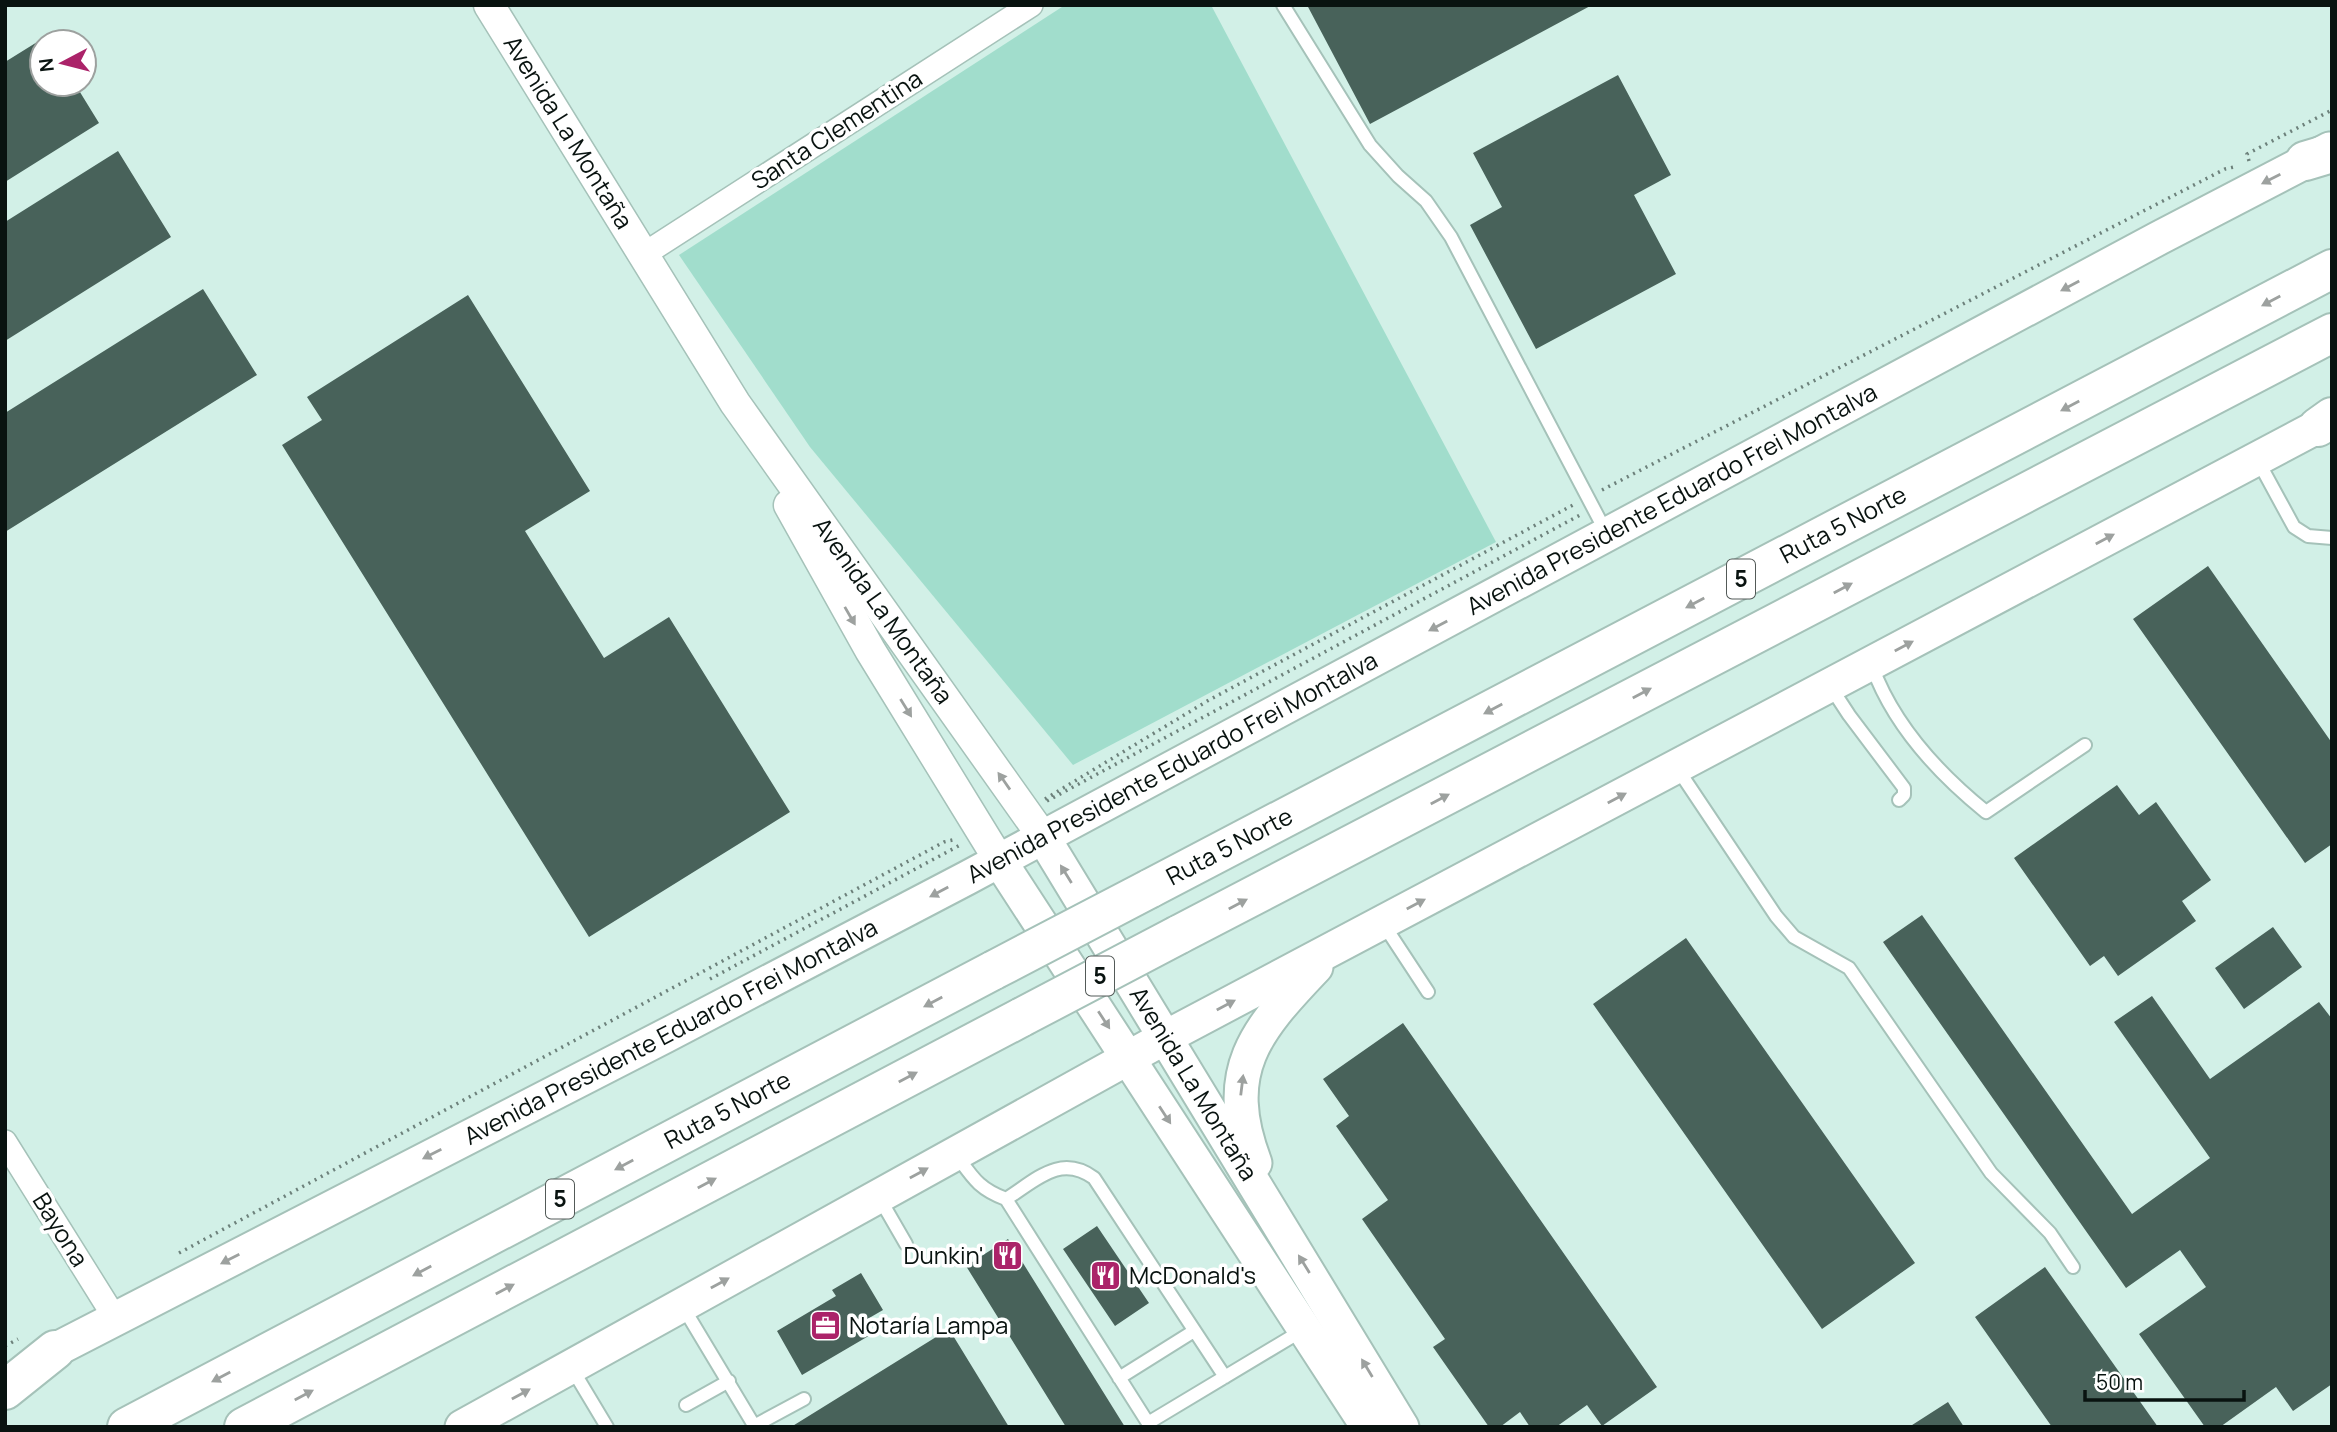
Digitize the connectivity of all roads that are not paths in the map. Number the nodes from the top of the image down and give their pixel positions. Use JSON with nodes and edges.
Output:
{"nodes":[{"id":1,"x":489,"y":5,"type":"edge"},
{"id":2,"x":1031,"y":5,"type":"edge"},
{"id":3,"x":1283,"y":5,"type":"edge"},
{"id":4,"x":2323,"y":154,"type":"edge"},
{"id":5,"x":643,"y":255,"type":"junction"},
{"id":6,"x":2332,"y":269,"type":"edge"},
{"id":7,"x":2332,"y":333,"type":"edge"},
{"id":8,"x":735,"y":403,"type":"junction"},
{"id":9,"x":2327,"y":421,"type":"edge"},
{"id":10,"x":2257,"y":459,"type":"junction"},
{"id":11,"x":1608,"y":535,"type":"junction"},
{"id":12,"x":2332,"y":538,"type":"edge"},
{"id":13,"x":1871,"y":664,"type":"junction"},
{"id":14,"x":1830,"y":685,"type":"junction"},
{"id":15,"x":2085,"y":745,"type":"dead end"},
{"id":16,"x":1676,"y":767,"type":"junction"},
{"id":17,"x":1899,"y":800,"type":"dead end"},
{"id":18,"x":1034,"y":824,"type":"junction"},
{"id":19,"x":991,"y":846,"type":"junction"},
{"id":20,"x":1382,"y":922,"type":"junction"},
{"id":21,"x":1334,"y":948,"type":"junction"},
{"id":22,"x":1428,"y":992,"type":"dead end"},
{"id":23,"x":1166,"y":1037,"type":"junction"},
{"id":24,"x":1129,"y":1057,"type":"junction"},
{"id":25,"x":5,"y":1142,"type":"edge"},
{"id":26,"x":956,"y":1153,"type":"junction"},
{"id":27,"x":878,"y":1196,"type":"junction"},
{"id":28,"x":1006,"y":1199,"type":"junction"},
{"id":29,"x":1278,"y":1221,"type":"junction"},
{"id":30,"x":906,"y":1244,"type":"dead end"},
{"id":31,"x":2073,"y":1267,"type":"dead end"},
{"id":32,"x":681,"y":1305,"type":"junction"},
{"id":33,"x":115,"y":1318,"type":"junction"},
{"id":34,"x":1303,"y":1329,"type":"junction"},
{"id":35,"x":1194,"y":1331,"type":"junction"},
{"id":36,"x":42,"y":1342,"type":"junction"},
{"id":37,"x":571,"y":1366,"type":"junction"},
{"id":38,"x":5,"y":1376,"type":"edge"},
{"id":39,"x":1225,"y":1377,"type":"junction"},
{"id":40,"x":1119,"y":1378,"type":"junction"},
{"id":41,"x":729,"y":1381,"type":"junction"},
{"id":42,"x":5,"y":1390,"type":"edge"},
{"id":43,"x":804,"y":1399,"type":"dead end"},
{"id":44,"x":686,"y":1405,"type":"dead end"},
{"id":45,"x":754,"y":1426,"type":"edge"},
{"id":46,"x":127,"y":1427,"type":"edge"},
{"id":47,"x":244,"y":1427,"type":"edge"},
{"id":48,"x":462,"y":1427,"type":"edge"},
{"id":49,"x":607,"y":1427,"type":"edge"},
{"id":50,"x":1368,"y":1427,"type":"edge"},
{"id":51,"x":1402,"y":1427,"type":"edge"}],
"edges":[{"from":1,"to":5,"type":"street","name":"Avenida La Montaña"},
{"from":2,"to":5,"type":"street","name":"Santa Clementina"},
{"from":3,"to":11,"type":"lane"},
{"from":4,"to":11,"type":"main road","name":"Avenida Presidente Eduardo Frei Montalva","one_way":true},
{"from":5,"to":8,"type":"street","name":"Avenida La Montaña"},
{"from":6,"to":46,"type":"highway","name":"Ruta 5 Norte","number":"5","one_way":true,"bridge":true},
{"from":47,"to":7,"type":"highway","number":"5","one_way":true,"bridge":true},
{"from":18,"to":8,"type":"street","name":"Avenida La Montaña","one_way":true},
{"from":8,"to":19,"type":"street","name":"Avenida La Montaña","one_way":true},
{"from":9,"to":10,"type":"main road"},
{"from":10,"to":12,"type":"lane"},
{"from":13,"to":10,"type":"main road","one_way":true},
{"from":11,"to":18,"type":"main road","name":"Avenida Presidente Eduardo Frei Montalva","one_way":true},
{"from":13,"to":14,"type":"main road"},
{"from":13,"to":15,"type":"lane"},
{"from":14,"to":16,"type":"main road"},
{"from":14,"to":17,"type":"lane"},
{"from":20,"to":16,"type":"main road","one_way":true},
{"from":16,"to":31,"type":"lane"},
{"from":18,"to":19,"type":"main road","name":"Avenida Presidente Eduardo Frei Montalva"},
{"from":23,"to":18,"type":"main road","name":"Avenida La Montaña","one_way":true},
{"from":19,"to":24,"type":"main road","name":"Avenida La Montaña","one_way":true},
{"from":19,"to":33,"type":"main road","name":"Avenida Presidente Eduardo Frei Montalva","one_way":true},
{"from":20,"to":21,"type":"main road"},
{"from":20,"to":22,"type":"lane"},
{"from":23,"to":21,"type":"main road","one_way":true},
{"from":29,"to":21,"type":"main road","one_way":true},
{"from":23,"to":24,"type":"main road"},
{"from":23,"to":29,"type":"main road","name":"Avenida La Montaña"},
{"from":24,"to":26,"type":"main road"},
{"from":24,"to":34,"type":"main road","name":"Avenida La Montaña","one_way":true},
{"from":25,"to":33,"type":"street","name":"Bayona"},
{"from":27,"to":26,"type":"main road","one_way":true},
{"from":26,"to":28,"type":"lane"},
{"from":27,"to":30,"type":"lane"},
{"from":32,"to":27,"type":"main road","one_way":true},
{"from":28,"to":35,"type":"lane"},
{"from":28,"to":40,"type":"lane"},
{"from":51,"to":29,"type":"main road","name":"Avenida La Montaña","one_way":true},
{"from":32,"to":37,"type":"main road"},
{"from":32,"to":41,"type":"lane"},
{"from":33,"to":36,"type":"main road","name":"Avenida Presidente Eduardo Frei Montalva"},
{"from":34,"to":39,"type":"lane"},
{"from":34,"to":50,"type":"main road","name":"Avenida La Montaña"},
{"from":35,"to":39,"type":"lane"},
{"from":35,"to":40,"type":"lane"},
{"from":36,"to":38,"type":"street","name":"Avenida Presidente Eduardo Frei Montalva"},
{"from":36,"to":42,"type":"highway"},
{"from":48,"to":37,"type":"main road","one_way":true},
{"from":37,"to":49,"type":"lane"},
{"from":39,"to":40,"type":"lane"},
{"from":41,"to":44,"type":"lane"},
{"from":41,"to":45,"type":"lane"},
{"from":43,"to":45,"type":"lane"}]}
